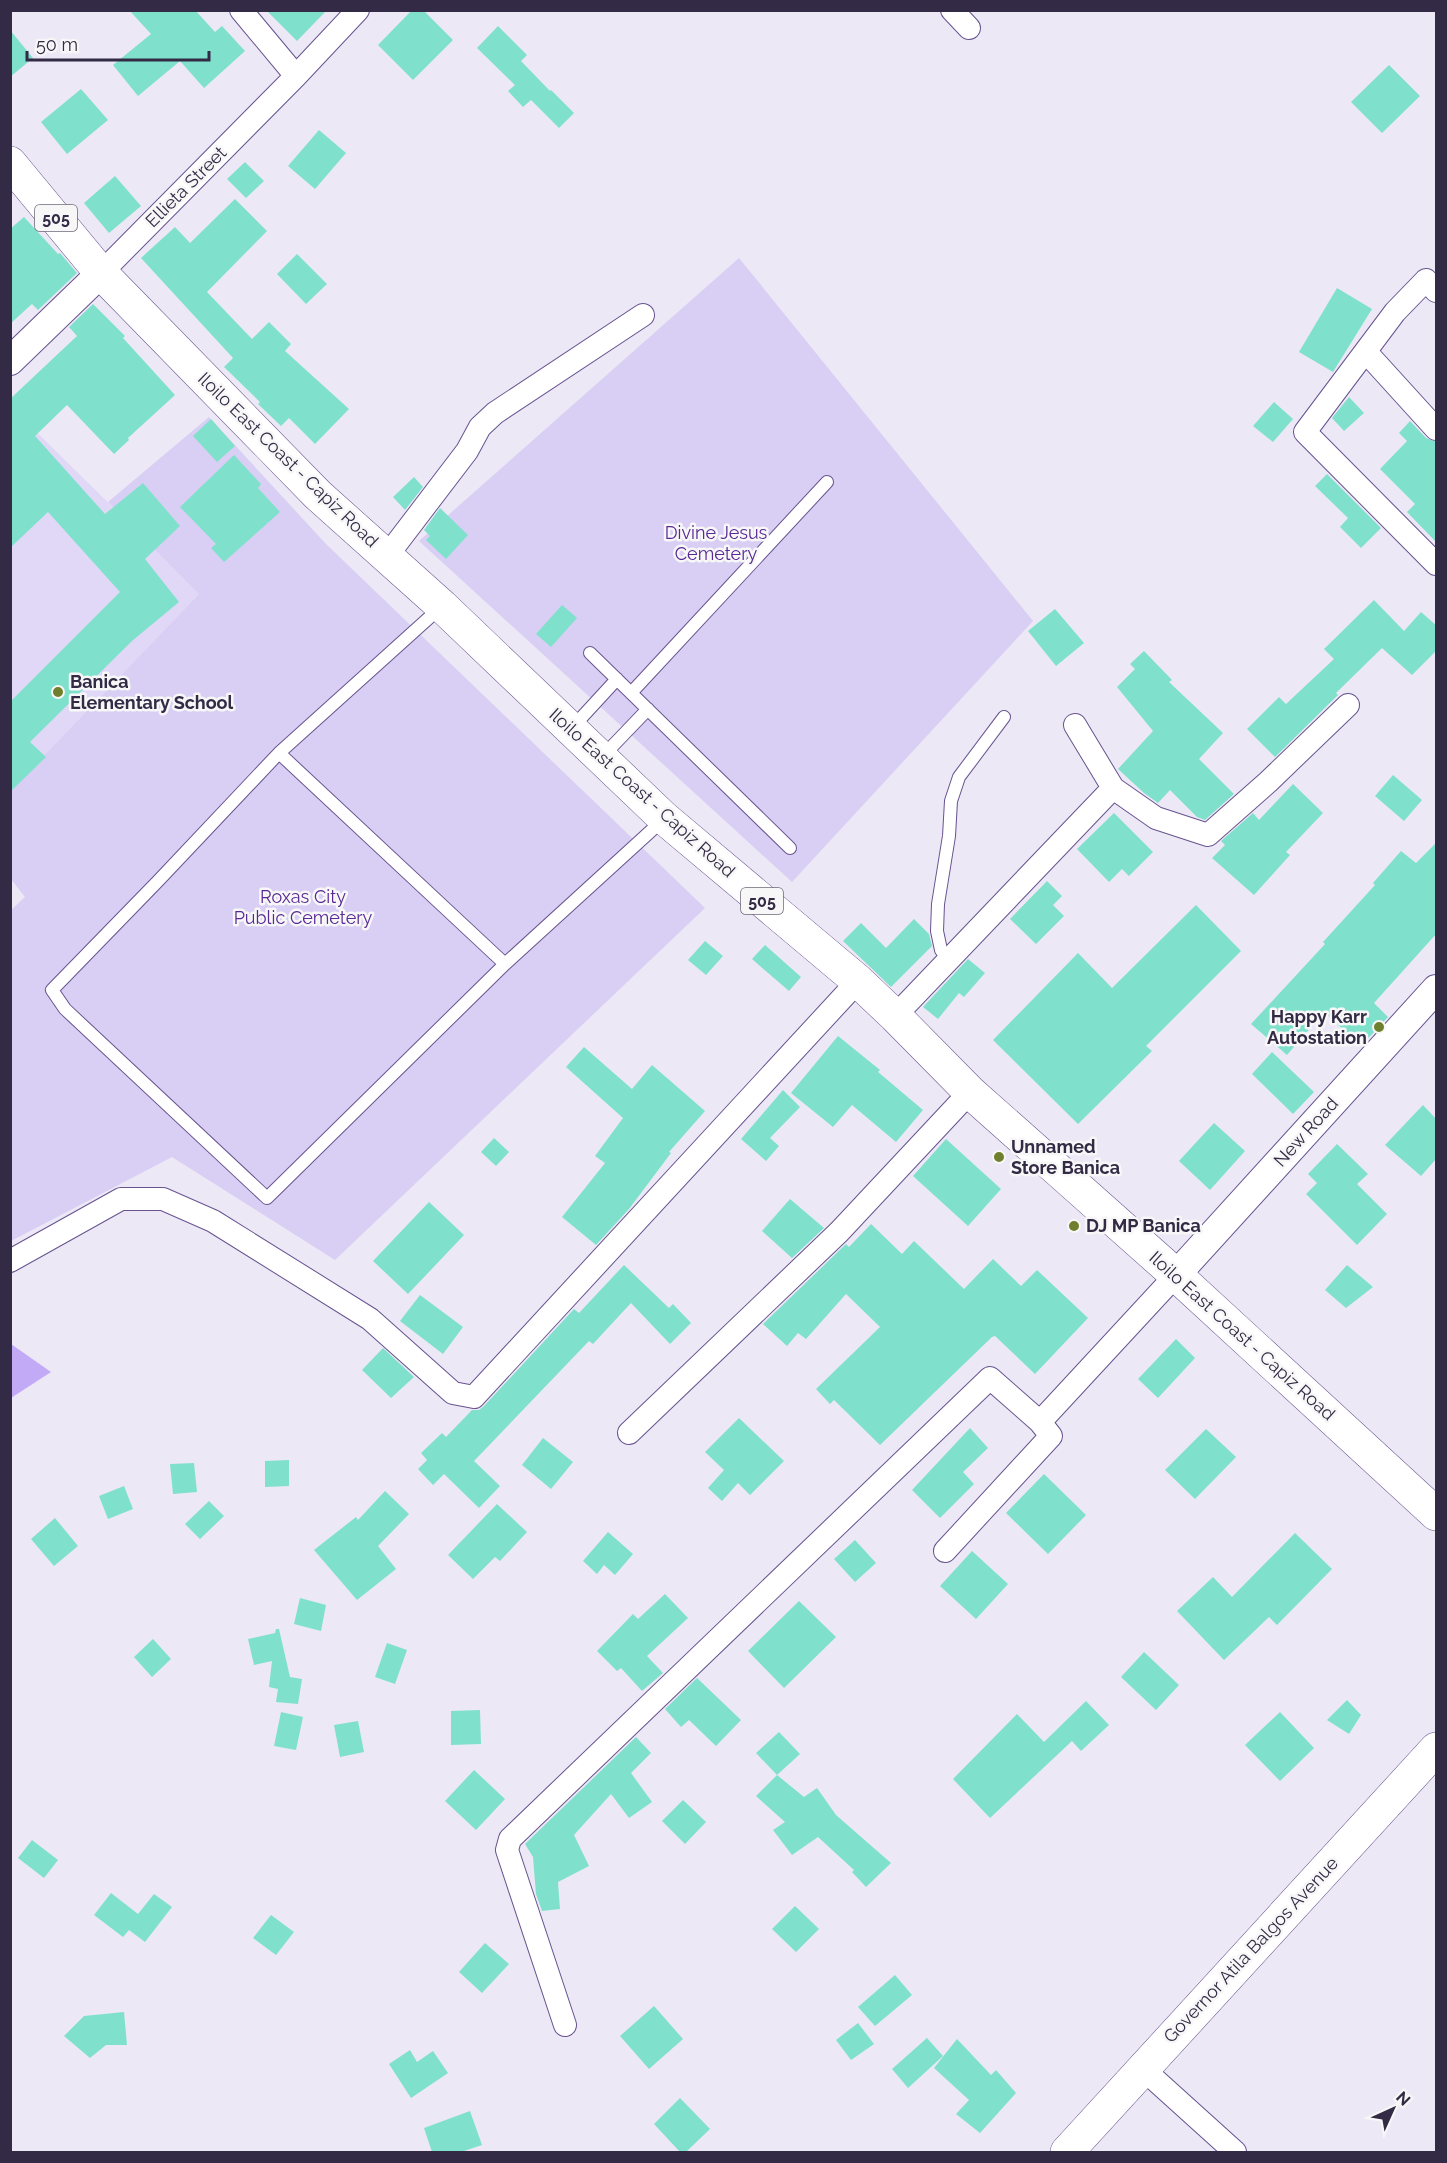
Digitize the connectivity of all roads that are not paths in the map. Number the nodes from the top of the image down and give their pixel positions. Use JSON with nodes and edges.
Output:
{"nodes":[{"id":1,"x":241,"y":10,"type":"edge"},
{"id":2,"x":358,"y":10,"type":"edge"},
{"id":3,"x":952,"y":10,"type":"edge"},
{"id":4,"x":969,"y":28,"type":"dead end"},
{"id":5,"x":296,"y":76,"type":"junction"},
{"id":6,"x":10,"y":163,"type":"edge"},
{"id":7,"x":101,"y":273,"type":"junction"},
{"id":8,"x":1437,"y":291,"type":"edge"},
{"id":9,"x":643,"y":315,"type":"dead end"},
{"id":10,"x":1366,"y":352,"type":"junction"},
{"id":11,"x":10,"y":361,"type":"edge"},
{"id":12,"x":1437,"y":429,"type":"edge"},
{"id":13,"x":827,"y":482,"type":"dead end"},
{"id":14,"x":387,"y":556,"type":"junction"},
{"id":15,"x":1437,"y":564,"type":"edge"},
{"id":16,"x":442,"y":606,"type":"junction"},
{"id":17,"x":590,"y":653,"type":"dead end"},
{"id":18,"x":617,"y":679,"type":"junction"},
{"id":19,"x":631,"y":693,"type":"junction"},
{"id":20,"x":1348,"y":705,"type":"dead end"},
{"id":21,"x":648,"y":709,"type":"junction"},
{"id":22,"x":1004,"y":717,"type":"dead end"},
{"id":23,"x":1075,"y":724,"type":"dead end"},
{"id":24,"x":571,"y":729,"type":"junction"},
{"id":25,"x":279,"y":753,"type":"junction"},
{"id":26,"x":601,"y":758,"type":"junction"},
{"id":27,"x":1113,"y":788,"type":"junction"},
{"id":28,"x":664,"y":818,"type":"junction"},
{"id":29,"x":790,"y":848,"type":"dead end"},
{"id":30,"x":948,"y":960,"type":"junction"},
{"id":31,"x":505,"y":964,"type":"junction"},
{"id":32,"x":858,"y":981,"type":"junction"},
{"id":33,"x":1437,"y":989,"type":"edge"},
{"id":34,"x":895,"y":1016,"type":"junction"},
{"id":35,"x":970,"y":1092,"type":"junction"},
{"id":36,"x":10,"y":1261,"type":"edge"},
{"id":37,"x":1176,"y":1275,"type":"junction"},
{"id":38,"x":1040,"y":1422,"type":"junction"},
{"id":39,"x":629,"y":1433,"type":"dead end"},
{"id":40,"x":1437,"y":1514,"type":"edge"},
{"id":41,"x":945,"y":1551,"type":"dead end"},
{"id":42,"x":1437,"y":1749,"type":"edge"},
{"id":43,"x":565,"y":2025,"type":"dead end"},
{"id":44,"x":1142,"y":2068,"type":"junction"},
{"id":45,"x":1067,"y":2152,"type":"edge"},
{"id":46,"x":1235,"y":2152,"type":"edge"}],
"edges":[{"from":1,"to":5,"type":"street"},
{"from":2,"to":5,"type":"street","name":"Ellieta Street"},
{"from":3,"to":4,"type":"street"},
{"from":5,"to":7,"type":"street","name":"Ellieta Street"},
{"from":6,"to":7,"type":"main road","number":"505"},
{"from":7,"to":11,"type":"street","name":"Ellieta Street"},
{"from":7,"to":14,"type":"main road","name":"Iloilo East Coast - Capiz Road","number":"505"},
{"from":8,"to":10,"type":"street"},
{"from":9,"to":14,"type":"street"},
{"from":10,"to":12,"type":"street"},
{"from":10,"to":15,"type":"street"},
{"from":13,"to":19,"type":"lane"},
{"from":14,"to":16,"type":"main road","name":"Iloilo East Coast - Capiz Road","number":"505"},
{"from":16,"to":24,"type":"main road","name":"Iloilo East Coast - Capiz Road","number":"505"},
{"from":16,"to":25,"type":"lane"},
{"from":17,"to":18,"type":"lane"},
{"from":18,"to":19,"type":"lane"},
{"from":18,"to":24,"type":"lane"},
{"from":19,"to":21,"type":"lane"},
{"from":20,"to":27,"type":"street"},
{"from":21,"to":26,"type":"lane"},
{"from":21,"to":29,"type":"lane"},
{"from":22,"to":30,"type":"lane"},
{"from":23,"to":27,"type":"street"},
{"from":24,"to":26,"type":"main road","name":"Iloilo East Coast - Capiz Road","number":"505"},
{"from":25,"to":31,"type":"lane"},
{"from":25,"to":31,"type":"lane"},
{"from":26,"to":28,"type":"main road","name":"Iloilo East Coast - Capiz Road","number":"505"},
{"from":27,"to":30,"type":"street"},
{"from":28,"to":31,"type":"lane"},
{"from":28,"to":32,"type":"main road","name":"Iloilo East Coast - Capiz Road","number":"505"},
{"from":30,"to":34,"type":"street"},
{"from":32,"to":34,"type":"main road","name":"Iloilo East Coast - Capiz Road","number":"505"},
{"from":32,"to":36,"type":"street"},
{"from":33,"to":37,"type":"street","name":"New Road"},
{"from":34,"to":35,"type":"main road","name":"Iloilo East Coast - Capiz Road","number":"505"},
{"from":35,"to":37,"type":"main road","name":"Iloilo East Coast - Capiz Road","number":"505"},
{"from":35,"to":39,"type":"street"},
{"from":37,"to":38,"type":"street"},
{"from":37,"to":40,"type":"main road","name":"Iloilo East Coast - Capiz Road","number":"505"},
{"from":38,"to":41,"type":"street"},
{"from":38,"to":43,"type":"street"},
{"from":42,"to":44,"type":"main road","name":"Governor Atila Balgos Avenue"},
{"from":44,"to":45,"type":"main road","name":"Governor Atila Balgos Avenue"},
{"from":44,"to":46,"type":"street"}]}
